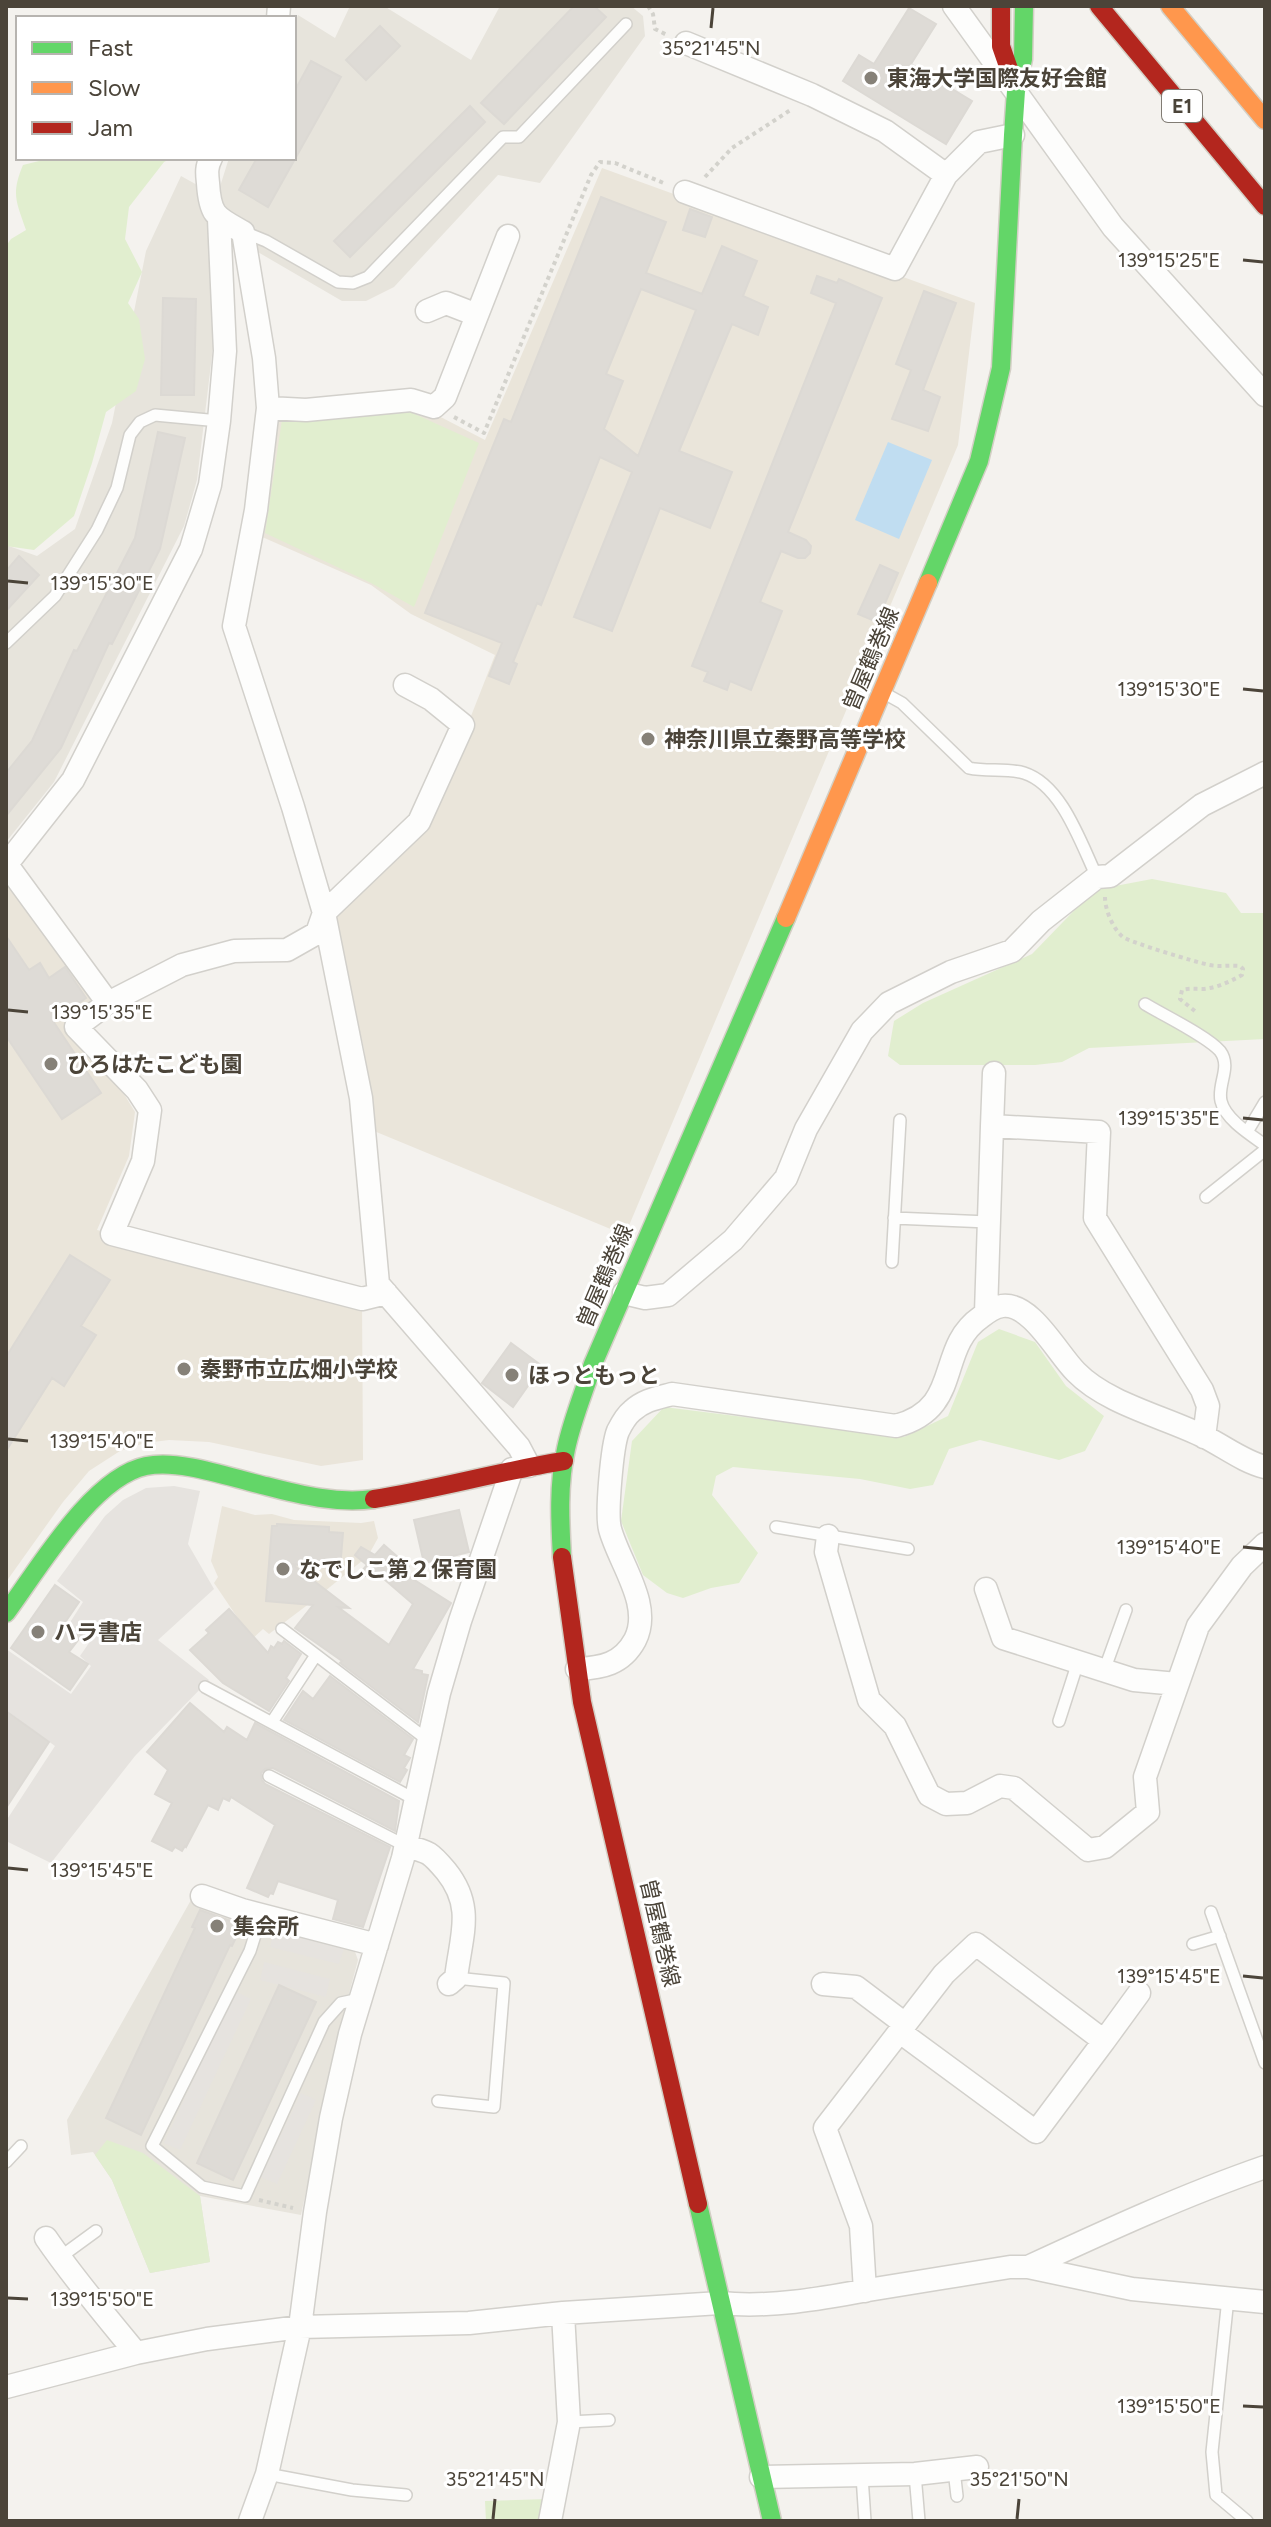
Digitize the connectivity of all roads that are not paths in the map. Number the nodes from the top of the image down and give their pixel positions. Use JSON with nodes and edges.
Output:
{"nodes":[{"id":1,"x":954,"y":6,"type":"edge"},
{"id":2,"x":1024,"y":6,"type":"edge"},
{"id":3,"x":1099,"y":6,"type":"edge"},
{"id":4,"x":1170,"y":6,"type":"edge"},
{"id":5,"x":1001,"y":10,"type":"edge"},
{"id":6,"x":626,"y":24,"type":"dead end"},
{"id":7,"x":686,"y":43,"type":"road end"},
{"id":8,"x":1016,"y":91,"type":"junction"},
{"id":9,"x":1265,"y":120,"type":"edge"},
{"id":10,"x":1013,"y":135,"type":"junction"},
{"id":11,"x":210,"y":160,"type":"edge"},
{"id":12,"x":946,"y":175,"type":"junction"},
{"id":13,"x":685,"y":192,"type":"road end"},
{"id":14,"x":1265,"y":206,"type":"edge"},
{"id":15,"x":219,"y":219,"type":"junction"},
{"id":16,"x":243,"y":232,"type":"junction"},
{"id":17,"x":508,"y":236,"type":"dead end"},
{"id":18,"x":427,"y":311,"type":"dead end"},
{"id":19,"x":477,"y":315,"type":"junction"},
{"id":20,"x":1265,"y":395,"type":"edge"},
{"id":21,"x":268,"y":408,"type":"junction"},
{"id":22,"x":219,"y":421,"type":"junction"},
{"id":23,"x":6,"y":643,"type":"edge"},
{"id":24,"x":405,"y":685,"type":"dead end"},
{"id":25,"x":883,"y":693,"type":"junction"},
{"id":26,"x":1265,"y":773,"type":"edge"},
{"id":27,"x":6,"y":865,"type":"edge"},
{"id":28,"x":1103,"y":876,"type":"junction"},
{"id":29,"x":324,"y":913,"type":"junction"},
{"id":30,"x":108,"y":1003,"type":"junction"},
{"id":31,"x":1145,"y":1004,"type":"dead end"},
{"id":32,"x":994,"y":1073,"type":"dead end"},
{"id":33,"x":1265,"y":1102,"type":"edge"},
{"id":34,"x":900,"y":1120,"type":"dead end"},
{"id":35,"x":992,"y":1126,"type":"junction"},
{"id":36,"x":1247,"y":1132,"type":"junction"},
{"id":37,"x":1265,"y":1147,"type":"edge"},
{"id":38,"x":1206,"y":1197,"type":"dead end"},
{"id":39,"x":894,"y":1218,"type":"junction"},
{"id":40,"x":988,"y":1222,"type":"junction"},
{"id":41,"x":892,"y":1262,"type":"dead end"},
{"id":42,"x":386,"y":1293,"type":"junction"},
{"id":43,"x":624,"y":1293,"type":"junction"},
{"id":44,"x":986,"y":1313,"type":"junction"},
{"id":45,"x":1204,"y":1437,"type":"junction"},
{"id":46,"x":564,"y":1461,"type":"junction"},
{"id":47,"x":1265,"y":1467,"type":"edge"},
{"id":48,"x":521,"y":1468,"type":"junction"},
{"id":49,"x":776,"y":1527,"type":"dead end"},
{"id":50,"x":828,"y":1536,"type":"junction"},
{"id":51,"x":1265,"y":1544,"type":"edge"},
{"id":52,"x":908,"y":1549,"type":"dead end"},
{"id":53,"x":986,"y":1589,"type":"dead end"},
{"id":54,"x":1126,"y":1610,"type":"dead end"},
{"id":55,"x":6,"y":1613,"type":"edge"},
{"id":56,"x":282,"y":1629,"type":"dead end"},
{"id":57,"x":316,"y":1655,"type":"junction"},
{"id":58,"x":1078,"y":1662,"type":"junction"},
{"id":59,"x":577,"y":1669,"type":"junction"},
{"id":60,"x":1104,"y":1671,"type":"junction"},
{"id":61,"x":1177,"y":1684,"type":"junction"},
{"id":62,"x":205,"y":1687,"type":"dead end"},
{"id":63,"x":1059,"y":1721,"type":"dead end"},
{"id":64,"x":272,"y":1722,"type":"junction"},
{"id":65,"x":429,"y":1741,"type":"junction"},
{"id":66,"x":269,"y":1776,"type":"dead end"},
{"id":67,"x":416,"y":1801,"type":"junction"},
{"id":68,"x":406,"y":1846,"type":"junction"},
{"id":69,"x":202,"y":1896,"type":"dead end"},
{"id":70,"x":1211,"y":1912,"type":"dead end"},
{"id":71,"x":261,"y":1916,"type":"junction"},
{"id":72,"x":1220,"y":1936,"type":"junction"},
{"id":73,"x":1193,"y":1944,"type":"dead end"},
{"id":74,"x":377,"y":1945,"type":"junction"},
{"id":75,"x":452,"y":1981,"type":"joint"},
{"id":76,"x":823,"y":1984,"type":"dead end"},
{"id":77,"x":1139,"y":1993,"type":"dead end"},
{"id":78,"x":360,"y":1999,"type":"junction"},
{"id":79,"x":903,"y":2028,"type":"junction"},
{"id":80,"x":1104,"y":2041,"type":"junction"},
{"id":81,"x":1265,"y":2063,"type":"edge"},
{"id":82,"x":438,"y":2101,"type":"dead end"},
{"id":83,"x":21,"y":2146,"type":"dead end"},
{"id":84,"x":6,"y":2162,"type":"edge"},
{"id":85,"x":1265,"y":2167,"type":"edge"},
{"id":86,"x":96,"y":2231,"type":"dead end"},
{"id":87,"x":46,"y":2238,"type":"dead end"},
{"id":88,"x":59,"y":2258,"type":"junction"},
{"id":89,"x":1028,"y":2267,"type":"junction"},
{"id":90,"x":865,"y":2291,"type":"junction"},
{"id":91,"x":1228,"y":2298,"type":"junction"},
{"id":92,"x":1265,"y":2302,"type":"edge"},
{"id":93,"x":720,"y":2303,"type":"junction"},
{"id":94,"x":563,"y":2313,"type":"junction"},
{"id":95,"x":300,"y":2327,"type":"junction"},
{"id":96,"x":136,"y":2353,"type":"junction"},
{"id":97,"x":6,"y":2387,"type":"edge"},
{"id":98,"x":609,"y":2420,"type":"dead end"},
{"id":99,"x":569,"y":2422,"type":"junction"},
{"id":100,"x":977,"y":2467,"type":"dead end"},
{"id":101,"x":954,"y":2470,"type":"junction"},
{"id":102,"x":267,"y":2474,"type":"junction"},
{"id":103,"x":915,"y":2474,"type":"junction"},
{"id":104,"x":862,"y":2476,"type":"junction"},
{"id":105,"x":761,"y":2477,"type":"junction"},
{"id":106,"x":406,"y":2495,"type":"dead end"},
{"id":107,"x":957,"y":2496,"type":"dead end"},
{"id":108,"x":250,"y":2521,"type":"edge"},
{"id":109,"x":550,"y":2521,"type":"edge"},
{"id":110,"x":772,"y":2521,"type":"edge"},
{"id":111,"x":865,"y":2521,"type":"edge"},
{"id":112,"x":919,"y":2521,"type":"edge"},
{"id":113,"x":1247,"y":2521,"type":"edge"}],
"edges":[{"from":1,"to":8,"type":"street"},
{"from":2,"to":8,"type":"main road","name":"曽屋鶴巻線"},
{"from":3,"to":14,"type":"main road","number":"E1"},
{"from":4,"to":9,"type":"main road","number":"E1"},
{"from":5,"to":8,"type":"main road","name":"曽屋鶴巻線"},
{"from":6,"to":16,"type":"lane"},
{"from":7,"to":12,"type":"street"},
{"from":8,"to":10,"type":"main road","name":"曽屋鶴巻線"},
{"from":8,"to":20,"type":"street"},
{"from":10,"to":12,"type":"street"},
{"from":10,"to":25,"type":"main road","name":"曽屋鶴巻線"},
{"from":11,"to":15,"type":"street"},
{"from":12,"to":13,"type":"street"},
{"from":15,"to":16,"type":"street"},
{"from":15,"to":22,"type":"street"},
{"from":16,"to":21,"type":"street"},
{"from":17,"to":19,"type":"street"},
{"from":18,"to":19,"type":"street"},
{"from":19,"to":21,"type":"street"},
{"from":21,"to":29,"type":"street"},
{"from":22,"to":23,"type":"lane"},
{"from":22,"to":27,"type":"street"},
{"from":24,"to":29,"type":"street"},
{"from":25,"to":28,"type":"lane"},
{"from":25,"to":43,"type":"main road","name":"曽屋鶴巻線"},
{"from":26,"to":28,"type":"street"},
{"from":27,"to":30,"type":"street"},
{"from":28,"to":43,"type":"street"},
{"from":29,"to":30,"type":"street"},
{"from":29,"to":42,"type":"street"},
{"from":30,"to":42,"type":"street"},
{"from":31,"to":36,"type":"lane"},
{"from":32,"to":35,"type":"street"},
{"from":33,"to":36,"type":"lane"},
{"from":34,"to":39,"type":"lane"},
{"from":35,"to":40,"type":"street"},
{"from":35,"to":45,"type":"street"},
{"from":36,"to":37,"type":"lane"},
{"from":37,"to":38,"type":"lane"},
{"from":39,"to":40,"type":"lane"},
{"from":39,"to":41,"type":"lane"},
{"from":40,"to":44,"type":"street"},
{"from":42,"to":48,"type":"street"},
{"from":43,"to":46,"type":"main road","name":"曽屋鶴巻線"},
{"from":44,"to":45,"type":"street"},
{"from":44,"to":59,"type":"street"},
{"from":45,"to":47,"type":"street"},
{"from":46,"to":48,"type":"main road"},
{"from":46,"to":59,"type":"main road","name":"曽屋鶴巻線"},
{"from":48,"to":55,"type":"main road"},
{"from":48,"to":65,"type":"street"},
{"from":49,"to":50,"type":"lane"},
{"from":50,"to":52,"type":"lane"},
{"from":50,"to":61,"type":"street"},
{"from":51,"to":61,"type":"street"},
{"from":53,"to":58,"type":"street"},
{"from":54,"to":60,"type":"lane"},
{"from":56,"to":57,"type":"lane"},
{"from":57,"to":64,"type":"lane"},
{"from":57,"to":65,"type":"lane"},
{"from":58,"to":60,"type":"street"},
{"from":58,"to":63,"type":"lane"},
{"from":59,"to":93,"type":"main road","name":"曽屋鶴巻線"},
{"from":60,"to":61,"type":"street"},
{"from":62,"to":64,"type":"lane"},
{"from":64,"to":67,"type":"lane"},
{"from":65,"to":67,"type":"street"},
{"from":66,"to":68,"type":"lane"},
{"from":67,"to":68,"type":"street"},
{"from":68,"to":74,"type":"street"},
{"from":68,"to":75,"type":"street"},
{"from":69,"to":71,"type":"street"},
{"from":70,"to":72,"type":"lane"},
{"from":71,"to":74,"type":"street"},
{"from":71,"to":78,"type":"lane"},
{"from":72,"to":73,"type":"lane"},
{"from":72,"to":81,"type":"lane"},
{"from":74,"to":78,"type":"street"},
{"from":75,"to":82,"type":"lane"},
{"from":76,"to":79,"type":"street"},
{"from":77,"to":80,"type":"street"},
{"from":78,"to":95,"type":"street"},
{"from":79,"to":80,"type":"street"},
{"from":79,"to":80,"type":"street"},
{"from":79,"to":90,"type":"street"},
{"from":83,"to":84,"type":"lane"},
{"from":85,"to":89,"type":"street"},
{"from":86,"to":88,"type":"lane"},
{"from":87,"to":88,"type":"street"},
{"from":88,"to":96,"type":"street"},
{"from":89,"to":90,"type":"street"},
{"from":89,"to":91,"type":"street"},
{"from":90,"to":93,"type":"street"},
{"from":91,"to":92,"type":"street"},
{"from":91,"to":113,"type":"lane"},
{"from":93,"to":94,"type":"street"},
{"from":93,"to":105,"type":"main road","name":"曽屋鶴巻線"},
{"from":94,"to":95,"type":"street"},
{"from":94,"to":99,"type":"street"},
{"from":95,"to":96,"type":"street"},
{"from":95,"to":102,"type":"street"},
{"from":96,"to":97,"type":"street"},
{"from":98,"to":99,"type":"lane"},
{"from":99,"to":109,"type":"street"},
{"from":100,"to":101,"type":"street"},
{"from":101,"to":103,"type":"street"},
{"from":101,"to":107,"type":"lane"},
{"from":102,"to":106,"type":"lane"},
{"from":102,"to":108,"type":"street"},
{"from":103,"to":104,"type":"street"},
{"from":103,"to":112,"type":"lane"},
{"from":104,"to":105,"type":"street"},
{"from":104,"to":111,"type":"lane"},
{"from":105,"to":110,"type":"main road","name":"曽屋鶴巻線"}]}
